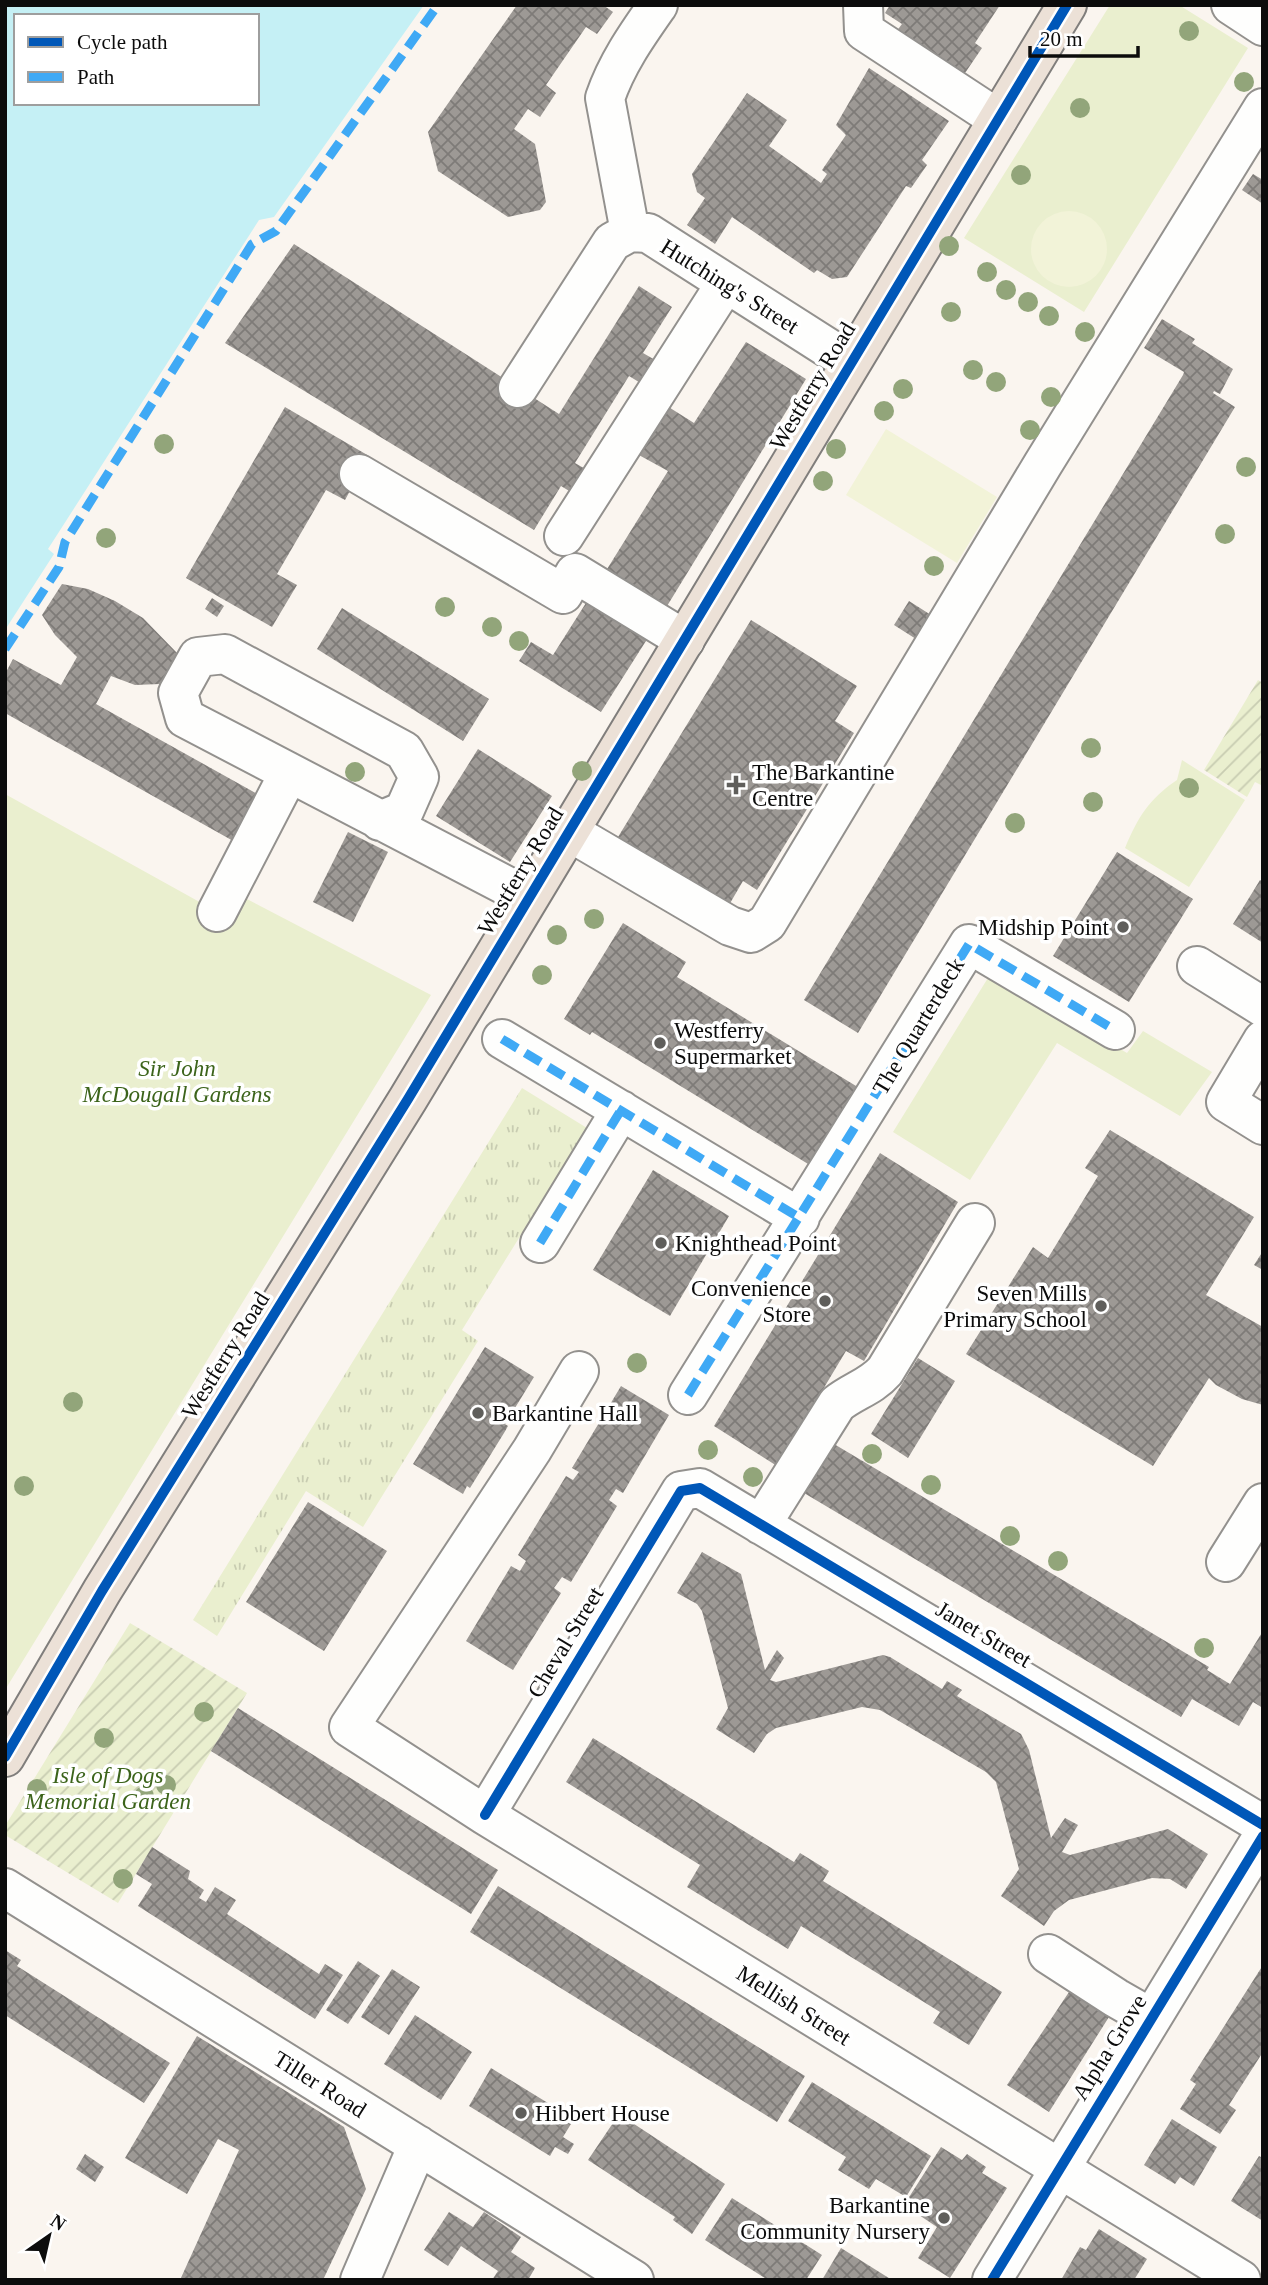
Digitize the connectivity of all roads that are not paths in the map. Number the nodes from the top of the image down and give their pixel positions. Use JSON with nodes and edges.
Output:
{"nodes":[{"id":1,"x":658,"y":5,"type":"edge"},
{"id":2,"x":863,"y":5,"type":"edge"},
{"id":3,"x":1067,"y":5,"type":"edge"},
{"id":4,"x":1231,"y":5,"type":"edge"},
{"id":5,"x":1263,"y":26,"type":"edge"},
{"id":6,"x":1263,"y":108,"type":"edge"},
{"id":7,"x":998,"y":119,"type":"junction"},
{"id":8,"x":630,"y":232,"type":"junction"},
{"id":9,"x":726,"y":283,"type":"junction"},
{"id":10,"x":850,"y":362,"type":"junction"},
{"id":11,"x":518,"y":388,"type":"dead end"},
{"id":12,"x":359,"y":474,"type":"dead end"},
{"id":13,"x":564,"y":536,"type":"dead end"},
{"id":14,"x":685,"y":640,"type":"junction"},
{"id":15,"x":289,"y":773,"type":"junction"},
{"id":16,"x":398,"y":823,"type":"junction"},
{"id":17,"x":568,"y":831,"type":"junction"},
{"id":18,"x":528,"y":897,"type":"junction"},
{"id":19,"x":217,"y":912,"type":"dead end"},
{"id":20,"x":1197,"y":966,"type":"dead end"},
{"id":21,"x":1263,"y":1007,"type":"edge"},
{"id":22,"x":1115,"y":1030,"type":"dead end"},
{"id":23,"x":502,"y":1039,"type":"dead end"},
{"id":24,"x":1263,"y":1040,"type":"edge"},
{"id":25,"x":621,"y":1110,"type":"junction"},
{"id":26,"x":1263,"y":1125,"type":"edge"},
{"id":27,"x":800,"y":1218,"type":"junction"},
{"id":28,"x":975,"y":1223,"type":"dead end"},
{"id":29,"x":540,"y":1243,"type":"dead end"},
{"id":30,"x":579,"y":1371,"type":"dead end"},
{"id":31,"x":688,"y":1395,"type":"dead end"},
{"id":32,"x":681,"y":1491,"type":"joint"},
{"id":33,"x":1263,"y":1503,"type":"edge"},
{"id":34,"x":761,"y":1525,"type":"junction"},
{"id":35,"x":1226,"y":1562,"type":"dead end"},
{"id":36,"x":5,"y":1757,"type":"edge"},
{"id":37,"x":485,"y":1815,"type":"junction"},
{"id":38,"x":1263,"y":1825,"type":"edge"},
{"id":39,"x":1263,"y":1836,"type":"edge"},
{"id":40,"x":5,"y":1888,"type":"edge"},
{"id":41,"x":1048,"y":1954,"type":"dead end"},
{"id":42,"x":1151,"y":2018,"type":"junction"},
{"id":43,"x":418,"y":2145,"type":"junction"},
{"id":44,"x":1059,"y":2168,"type":"junction"},
{"id":45,"x":360,"y":2280,"type":"edge"},
{"id":46,"x":634,"y":2280,"type":"edge"},
{"id":47,"x":992,"y":2280,"type":"edge"},
{"id":48,"x":1241,"y":2280,"type":"edge"}],
"edges":[{"from":1,"to":8,"type":"street"},
{"from":2,"to":7,"type":"street"},
{"from":3,"to":7,"type":"main road","name":"Westferry Road"},
{"from":4,"to":5,"type":"street"},
{"from":6,"to":17,"type":"street"},
{"from":7,"to":10,"type":"main road","name":"Westferry Road"},
{"from":8,"to":9,"type":"street","name":"Hutching's Street"},
{"from":8,"to":11,"type":"street"},
{"from":9,"to":10,"type":"street","name":"Hutching's Street"},
{"from":9,"to":13,"type":"street"},
{"from":10,"to":14,"type":"main road","name":"Westferry Road"},
{"from":12,"to":14,"type":"street"},
{"from":14,"to":17,"type":"main road","name":"Westferry Road"},
{"from":15,"to":16,"type":"street"},
{"from":15,"to":16,"type":"street"},
{"from":15,"to":19,"type":"street"},
{"from":16,"to":18,"type":"street"},
{"from":17,"to":18,"type":"main road","name":"Westferry Road"},
{"from":18,"to":36,"type":"main road","name":"Westferry Road"},
{"from":20,"to":21,"type":"street"},
{"from":22,"to":27,"type":"street","name":"The Quarterdeck"},
{"from":23,"to":25,"type":"street"},
{"from":24,"to":26,"type":"street"},
{"from":25,"to":27,"type":"street"},
{"from":25,"to":29,"type":"street"},
{"from":27,"to":31,"type":"street","name":"The Quarterdeck"},
{"from":28,"to":34,"type":"street"},
{"from":30,"to":37,"type":"street","name":"Mellish Street"},
{"from":32,"to":34,"type":"street","name":"Janet Street"},
{"from":32,"to":37,"type":"street","name":"Cheval Street"},
{"from":33,"to":35,"type":"street"},
{"from":34,"to":38,"type":"street","name":"Janet Street"},
{"from":37,"to":44,"type":"street","name":"Mellish Street"},
{"from":39,"to":42,"type":"street","name":"Alpha Grove"},
{"from":40,"to":43,"type":"street","name":"Tiller Road"},
{"from":41,"to":42,"type":"street"},
{"from":42,"to":44,"type":"street","name":"Alpha Grove"},
{"from":43,"to":45,"type":"street"},
{"from":43,"to":46,"type":"street","name":"Tiller Road"},
{"from":44,"to":47,"type":"street","name":"Alpha Grove"},
{"from":44,"to":48,"type":"street","name":"Mellish Street"}]}
